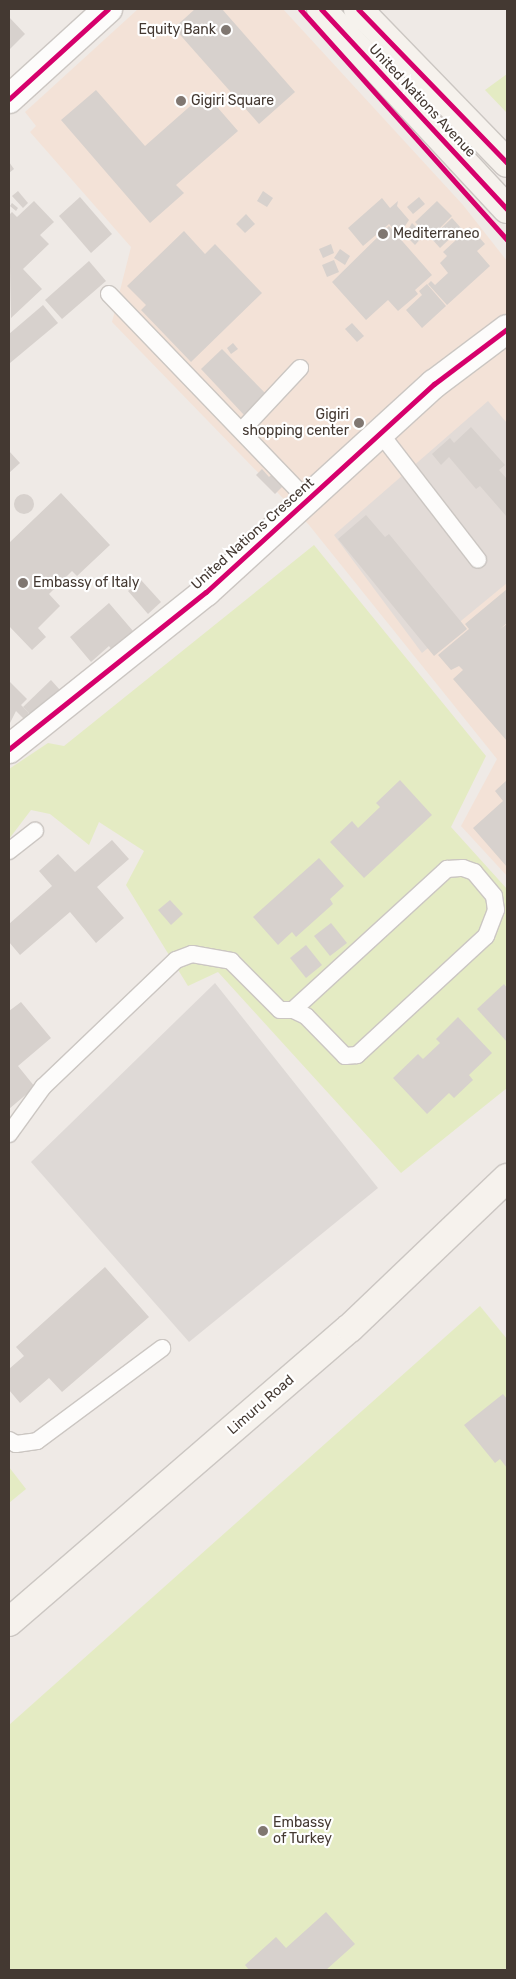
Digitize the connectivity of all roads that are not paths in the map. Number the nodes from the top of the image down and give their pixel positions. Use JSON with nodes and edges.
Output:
{"nodes":[{"id":1,"x":108,"y":9,"type":"edge"},
{"id":2,"x":320,"y":9,"type":"edge"},
{"id":3,"x":358,"y":9,"type":"edge"},
{"id":4,"x":9,"y":99,"type":"edge"},
{"id":5,"x":507,"y":163,"type":"edge"},
{"id":6,"x":507,"y":209,"type":"edge"},
{"id":7,"x":109,"y":294,"type":"dead end"},
{"id":8,"x":507,"y":329,"type":"edge"},
{"id":9,"x":300,"y":368,"type":"dead end"},
{"id":10,"x":242,"y":430,"type":"junction"},
{"id":11,"x":380,"y":433,"type":"junction"},
{"id":12,"x":307,"y":500,"type":"junction"},
{"id":13,"x":478,"y":560,"type":"dead end"},
{"id":14,"x":9,"y":749,"type":"edge"},
{"id":15,"x":35,"y":831,"type":"dead end"},
{"id":16,"x":9,"y":851,"type":"edge"},
{"id":17,"x":293,"y":1010,"type":"junction"},
{"id":18,"x":9,"y":1134,"type":"edge"},
{"id":19,"x":507,"y":1179,"type":"edge"},
{"id":20,"x":162,"y":1348,"type":"dead end"},
{"id":21,"x":9,"y":1440,"type":"edge"},
{"id":22,"x":9,"y":1622,"type":"edge"}],
"edges":[{"from":1,"to":4,"type":"street"},
{"from":2,"to":6,"type":"main road","name":"United Nations Avenue"},
{"from":3,"to":5,"type":"main road","name":"United Nations Avenue"},
{"from":7,"to":10,"type":"lane"},
{"from":8,"to":11,"type":"street","name":"United Nations Crescent"},
{"from":9,"to":10,"type":"lane"},
{"from":10,"to":12,"type":"lane"},
{"from":11,"to":12,"type":"street","name":"United Nations Crescent"},
{"from":11,"to":13,"type":"lane"},
{"from":12,"to":14,"type":"street","name":"United Nations Crescent"},
{"from":15,"to":16,"type":"lane"},
{"from":17,"to":17,"type":"lane"},
{"from":17,"to":18,"type":"lane"},
{"from":19,"to":22,"type":"main road","name":"Limuru Road"},
{"from":20,"to":21,"type":"lane"}]}
